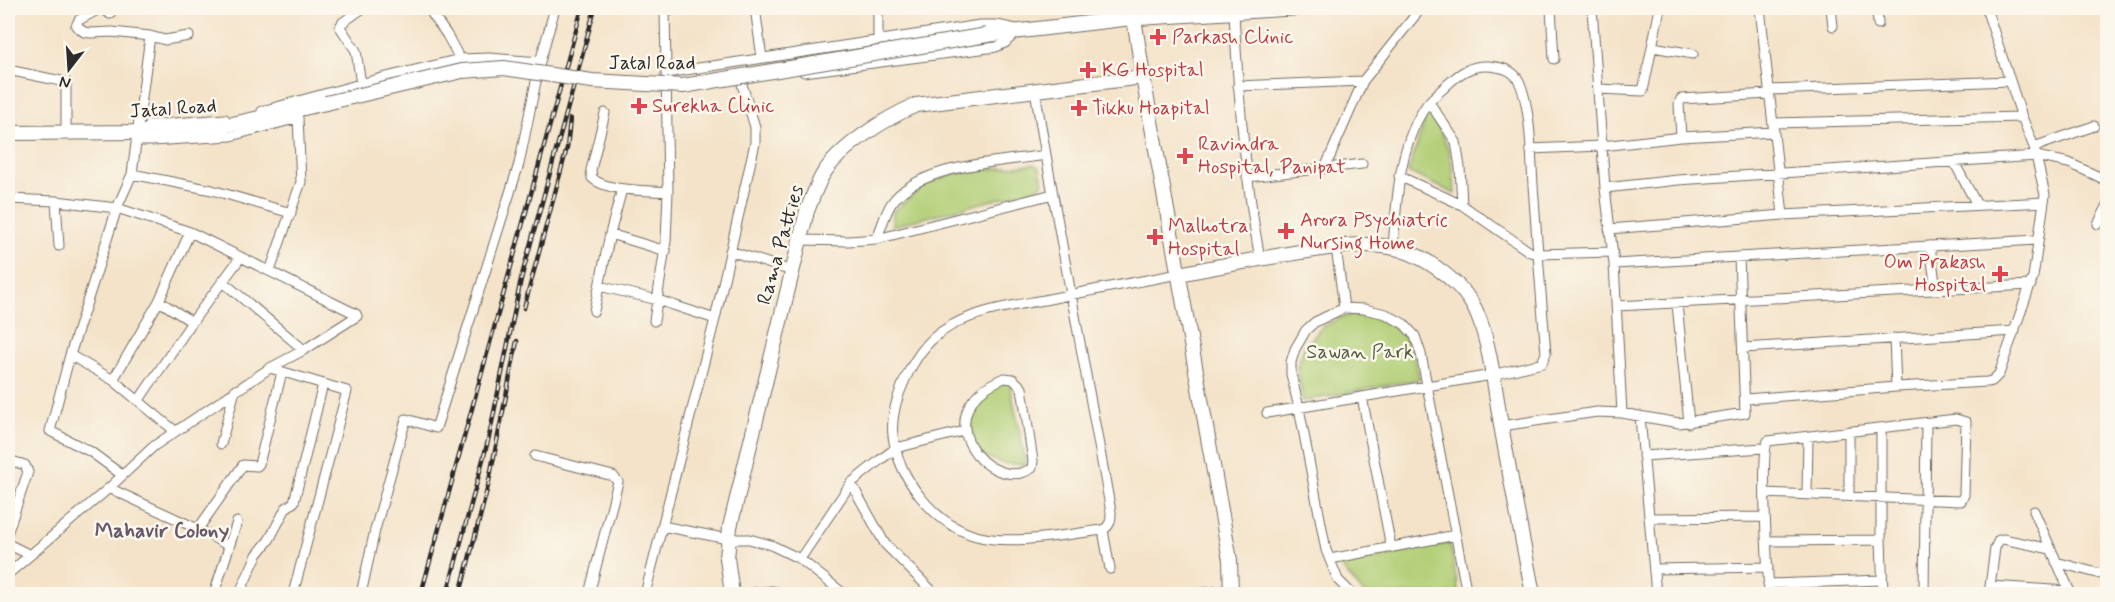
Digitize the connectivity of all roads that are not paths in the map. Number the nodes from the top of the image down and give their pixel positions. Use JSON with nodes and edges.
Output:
{"nodes":[{"id":1,"x":102,"y":8,"type":"edge"},
{"id":2,"x":363,"y":8,"type":"edge"},
{"id":3,"x":428,"y":8,"type":"edge"},
{"id":4,"x":555,"y":8,"type":"edge"},
{"id":5,"x":690,"y":8,"type":"edge"},
{"id":6,"x":755,"y":8,"type":"edge"},
{"id":7,"x":878,"y":8,"type":"edge"},
{"id":8,"x":1300,"y":8,"type":"edge"},
{"id":9,"x":1422,"y":8,"type":"edge"},
{"id":10,"x":1551,"y":8,"type":"edge"},
{"id":11,"x":1593,"y":8,"type":"edge"},
{"id":12,"x":1660,"y":8,"type":"edge"},
{"id":13,"x":1760,"y":8,"type":"edge"},
{"id":14,"x":1831,"y":8,"type":"edge"},
{"id":15,"x":1877,"y":8,"type":"edge"},
{"id":16,"x":1986,"y":8,"type":"edge"},
{"id":17,"x":665,"y":9,"type":"edge"},
{"id":18,"x":1234,"y":12,"type":"junction"},
{"id":19,"x":1129,"y":13,"type":"edge"},
{"id":20,"x":110,"y":14,"type":"dead end"},
{"id":21,"x":1878,"y":24,"type":"dead end"},
{"id":22,"x":1833,"y":26,"type":"dead end"},
{"id":23,"x":1019,"y":30,"type":"junction"},
{"id":24,"x":150,"y":36,"type":"junction"},
{"id":25,"x":189,"y":36,"type":"dead end"},
{"id":26,"x":878,"y":41,"type":"junction"},
{"id":27,"x":1653,"y":47,"type":"junction"},
{"id":28,"x":1693,"y":54,"type":"dead end"},
{"id":29,"x":762,"y":58,"type":"junction"},
{"id":30,"x":1554,"y":58,"type":"dead end"},
{"id":31,"x":460,"y":59,"type":"junction"},
{"id":32,"x":540,"y":62,"type":"junction"},
{"id":33,"x":8,"y":70,"type":"edge"},
{"id":34,"x":666,"y":73,"type":"junction"},
{"id":35,"x":1143,"y":77,"type":"junction"},
{"id":36,"x":741,"y":81,"type":"junction"},
{"id":37,"x":1363,"y":81,"type":"junction"},
{"id":38,"x":2010,"y":81,"type":"junction"},
{"id":39,"x":362,"y":84,"type":"junction"},
{"id":40,"x":1238,"y":87,"type":"junction"},
{"id":41,"x":1598,"y":89,"type":"junction"},
{"id":42,"x":1035,"y":90,"type":"junction"},
{"id":43,"x":1769,"y":92,"type":"junction"},
{"id":44,"x":666,"y":93,"type":"junction"},
{"id":45,"x":1429,"y":102,"type":"junction"},
{"id":46,"x":605,"y":113,"type":"dead end"},
{"id":47,"x":2022,"y":117,"type":"junction"},
{"id":48,"x":2094,"y":126,"type":"dead end"},
{"id":49,"x":1773,"y":128,"type":"junction"},
{"id":50,"x":66,"y":132,"type":"junction"},
{"id":51,"x":8,"y":133,"type":"edge"},
{"id":52,"x":137,"y":133,"type":"junction"},
{"id":53,"x":1681,"y":137,"type":"junction"},
{"id":54,"x":1602,"y":146,"type":"junction"},
{"id":55,"x":1530,"y":149,"type":"junction"},
{"id":56,"x":2035,"y":152,"type":"junction"},
{"id":57,"x":1046,"y":155,"type":"junction"},
{"id":58,"x":1954,"y":162,"type":"junction"},
{"id":59,"x":1362,"y":164,"type":"dead end"},
{"id":60,"x":2108,"y":167,"type":"edge"},
{"id":61,"x":1325,"y":168,"type":"junction"},
{"id":62,"x":1777,"y":173,"type":"junction"},
{"id":63,"x":132,"y":174,"type":"junction"},
{"id":64,"x":1399,"y":176,"type":"junction"},
{"id":65,"x":1246,"y":177,"type":"junction"},
{"id":66,"x":2104,"y":180,"type":"edge"},
{"id":67,"x":1605,"y":188,"type":"junction"},
{"id":68,"x":622,"y":189,"type":"junction"},
{"id":69,"x":668,"y":192,"type":"junction"},
{"id":70,"x":1053,"y":194,"type":"junction"},
{"id":71,"x":8,"y":199,"type":"edge"},
{"id":72,"x":56,"y":201,"type":"junction"},
{"id":73,"x":2044,"y":202,"type":"junction"},
{"id":74,"x":1462,"y":205,"type":"junction"},
{"id":75,"x":1977,"y":205,"type":"junction"},
{"id":76,"x":2108,"y":205,"type":"edge"},
{"id":77,"x":117,"y":208,"type":"junction"},
{"id":78,"x":291,"y":213,"type":"junction"},
{"id":79,"x":1783,"y":215,"type":"junction"},
{"id":80,"x":2098,"y":224,"type":"dead end"},
{"id":81,"x":1609,"y":229,"type":"junction"},
{"id":82,"x":190,"y":232,"type":"junction"},
{"id":83,"x":610,"y":234,"type":"junction"},
{"id":84,"x":877,"y":239,"type":"junction"},
{"id":85,"x":800,"y":240,"type":"junction"},
{"id":86,"x":2037,"y":240,"type":"junction"},
{"id":87,"x":59,"y":246,"type":"dead end"},
{"id":88,"x":1930,"y":246,"type":"junction"},
{"id":89,"x":1336,"y":247,"type":"junction"},
{"id":90,"x":1393,"y":247,"type":"junction"},
{"id":91,"x":666,"y":251,"type":"junction"},
{"id":92,"x":729,"y":251,"type":"junction"},
{"id":93,"x":1612,"y":252,"type":"junction"},
{"id":94,"x":1538,"y":254,"type":"junction"},
{"id":95,"x":241,"y":257,"type":"junction"},
{"id":96,"x":1739,"y":257,"type":"junction"},
{"id":97,"x":1260,"y":259,"type":"junction"},
{"id":98,"x":1614,"y":264,"type":"junction"},
{"id":99,"x":270,"y":271,"type":"junction"},
{"id":100,"x":792,"y":271,"type":"junction"},
{"id":101,"x":1179,"y":274,"type":"junction"},
{"id":102,"x":222,"y":282,"type":"junction"},
{"id":103,"x":2031,"y":285,"type":"junction"},
{"id":104,"x":599,"y":286,"type":"junction"},
{"id":105,"x":1936,"y":290,"type":"junction"},
{"id":106,"x":1072,"y":294,"type":"junction"},
{"id":107,"x":658,"y":300,"type":"junction"},
{"id":108,"x":159,"y":301,"type":"junction"},
{"id":109,"x":1740,"y":301,"type":"junction"},
{"id":110,"x":1677,"y":304,"type":"junction"},
{"id":111,"x":1616,"y":306,"type":"junction"},
{"id":112,"x":1344,"y":308,"type":"junction"},
{"id":113,"x":594,"y":311,"type":"dead end"},
{"id":114,"x":715,"y":319,"type":"junction"},
{"id":115,"x":654,"y":321,"type":"dead end"},
{"id":116,"x":192,"y":322,"type":"junction"},
{"id":117,"x":2015,"y":331,"type":"junction"},
{"id":118,"x":1894,"y":338,"type":"junction"},
{"id":119,"x":1743,"y":348,"type":"junction"},
{"id":120,"x":304,"y":350,"type":"junction"},
{"id":121,"x":70,"y":355,"type":"junction"},
{"id":122,"x":270,"y":368,"type":"junction"},
{"id":123,"x":282,"y":372,"type":"junction"},
{"id":124,"x":1492,"y":375,"type":"junction"},
{"id":125,"x":113,"y":380,"type":"junction"},
{"id":126,"x":323,"y":384,"type":"junction"},
{"id":127,"x":1427,"y":385,"type":"junction"},
{"id":128,"x":1896,"y":387,"type":"junction"},
{"id":129,"x":235,"y":390,"type":"junction"},
{"id":130,"x":1362,"y":397,"type":"junction"},
{"id":131,"x":1746,"y":399,"type":"junction"},
{"id":132,"x":139,"y":400,"type":"junction"},
{"id":133,"x":1299,"y":408,"type":"junction"},
{"id":134,"x":1267,"y":413,"type":"dead end"},
{"id":135,"x":1622,"y":413,"type":"junction"},
{"id":136,"x":1640,"y":417,"type":"junction"},
{"id":137,"x":1689,"y":423,"type":"junction"},
{"id":138,"x":1926,"y":423,"type":"junction"},
{"id":139,"x":1501,"y":426,"type":"junction"},
{"id":140,"x":1881,"y":428,"type":"junction"},
{"id":141,"x":175,"y":431,"type":"junction"},
{"id":142,"x":964,"y":431,"type":"junction"},
{"id":143,"x":1848,"y":431,"type":"junction"},
{"id":144,"x":1808,"y":437,"type":"junction"},
{"id":145,"x":221,"y":444,"type":"dead end"},
{"id":146,"x":896,"y":448,"type":"junction"},
{"id":147,"x":1764,"y":448,"type":"junction"},
{"id":148,"x":535,"y":456,"type":"dead end"},
{"id":149,"x":1643,"y":456,"type":"junction"},
{"id":150,"x":8,"y":460,"type":"edge"},
{"id":151,"x":122,"y":475,"type":"junction"},
{"id":152,"x":851,"y":483,"type":"junction"},
{"id":153,"x":109,"y":488,"type":"junction"},
{"id":154,"x":1765,"y":493,"type":"junction"},
{"id":155,"x":1807,"y":494,"type":"junction"},
{"id":156,"x":1849,"y":496,"type":"junction"},
{"id":157,"x":1881,"y":496,"type":"junction"},
{"id":158,"x":1925,"y":498,"type":"junction"},
{"id":159,"x":2034,"y":511,"type":"dead end"},
{"id":160,"x":1766,"y":517,"type":"junction"},
{"id":161,"x":1650,"y":518,"type":"junction"},
{"id":162,"x":237,"y":522,"type":"dead end"},
{"id":163,"x":662,"y":526,"type":"junction"},
{"id":164,"x":198,"y":529,"type":"junction"},
{"id":165,"x":1103,"y":530,"type":"junction"},
{"id":166,"x":8,"y":531,"type":"edge"},
{"id":167,"x":1456,"y":535,"type":"junction"},
{"id":168,"x":728,"y":539,"type":"junction"},
{"id":169,"x":1881,"y":540,"type":"junction"},
{"id":170,"x":1767,"y":541,"type":"junction"},
{"id":171,"x":8,"y":544,"type":"edge"},
{"id":172,"x":229,"y":546,"type":"junction"},
{"id":173,"x":1391,"y":547,"type":"junction"},
{"id":174,"x":2051,"y":549,"type":"junction"},
{"id":175,"x":30,"y":555,"type":"junction"},
{"id":176,"x":800,"y":559,"type":"junction"},
{"id":177,"x":1329,"y":559,"type":"junction"},
{"id":178,"x":2056,"y":562,"type":"junction"},
{"id":179,"x":1768,"y":567,"type":"junction"},
{"id":180,"x":1110,"y":569,"type":"dead end"},
{"id":181,"x":1654,"y":569,"type":"junction"},
{"id":182,"x":8,"y":574,"type":"edge"},
{"id":183,"x":2108,"y":576,"type":"edge"},
{"id":184,"x":1882,"y":580,"type":"junction"},
{"id":185,"x":1768,"y":584,"type":"junction"},
{"id":186,"x":1989,"y":590,"type":"edge"},
{"id":187,"x":240,"y":592,"type":"dead end"},
{"id":188,"x":1232,"y":592,"type":"edge"},
{"id":189,"x":2070,"y":593,"type":"edge"},
{"id":190,"x":214,"y":594,"type":"edge"},
{"id":191,"x":292,"y":594,"type":"edge"},
{"id":192,"x":361,"y":594,"type":"edge"},
{"id":193,"x":589,"y":594,"type":"edge"},
{"id":194,"x":645,"y":594,"type":"edge"},
{"id":195,"x":732,"y":594,"type":"edge"},
{"id":196,"x":743,"y":594,"type":"edge"},
{"id":197,"x":786,"y":594,"type":"edge"},
{"id":198,"x":844,"y":594,"type":"edge"},
{"id":199,"x":935,"y":594,"type":"edge"},
{"id":200,"x":1194,"y":594,"type":"edge"},
{"id":201,"x":1352,"y":594,"type":"edge"},
{"id":202,"x":1467,"y":594,"type":"edge"},
{"id":203,"x":1533,"y":594,"type":"edge"},
{"id":204,"x":1656,"y":594,"type":"edge"},
{"id":205,"x":1769,"y":594,"type":"edge"},
{"id":206,"x":1883,"y":594,"type":"edge"},
{"id":207,"x":1924,"y":594,"type":"edge"}],
"edges":[{"from":1,"to":20,"type":"street"},
{"from":1,"to":24,"type":"street"},
{"from":2,"to":39,"type":"street"},
{"from":3,"to":31,"type":"street"},
{"from":4,"to":32,"type":"street"},
{"from":5,"to":17,"type":"street"},
{"from":6,"to":29,"type":"street"},
{"from":7,"to":26,"type":"street"},
{"from":8,"to":18,"type":"street","name":"Jatal Road"},
{"from":9,"to":37,"type":"street"},
{"from":10,"to":30,"type":"street"},
{"from":11,"to":41,"type":"street"},
{"from":12,"to":27,"type":"street"},
{"from":13,"to":43,"type":"street"},
{"from":14,"to":22,"type":"street"},
{"from":15,"to":21,"type":"street"},
{"from":16,"to":38,"type":"street"},
{"from":17,"to":34,"type":"street"},
{"from":18,"to":19,"type":"street","name":"Jatal Road"},
{"from":18,"to":40,"type":"street"},
{"from":19,"to":23,"type":"street","name":"Jatal Road"},
{"from":19,"to":35,"type":"street"},
{"from":23,"to":26,"type":"street"},
{"from":23,"to":36,"type":"street"},
{"from":23,"to":52,"type":"street","name":"Jatal Road","bridge":true},
{"from":24,"to":25,"type":"street"},
{"from":24,"to":52,"type":"street"},
{"from":26,"to":29,"type":"street"},
{"from":27,"to":28,"type":"street"},
{"from":27,"to":41,"type":"street"},
{"from":29,"to":34,"type":"street"},
{"from":31,"to":32,"type":"street"},
{"from":31,"to":39,"type":"street"},
{"from":32,"to":192,"type":"street"},
{"from":33,"to":50,"type":"street"},
{"from":34,"to":44,"type":"street"},
{"from":35,"to":42,"type":"street","name":"Rama Patties"},
{"from":35,"to":101,"type":"street"},
{"from":36,"to":44,"type":"street"},
{"from":36,"to":92,"type":"street"},
{"from":37,"to":40,"type":"street"},
{"from":37,"to":61,"type":"street"},
{"from":38,"to":43,"type":"street"},
{"from":38,"to":47,"type":"street"},
{"from":39,"to":52,"type":"street"},
{"from":40,"to":65,"type":"street"},
{"from":41,"to":54,"type":"street"},
{"from":42,"to":57,"type":"street"},
{"from":42,"to":85,"type":"street","name":"Rama Patties"},
{"from":43,"to":49,"type":"street"},
{"from":43,"to":53,"type":"street"},
{"from":44,"to":69,"type":"street"},
{"from":45,"to":55,"type":"street"},
{"from":45,"to":64,"type":"street"},
{"from":45,"to":74,"type":"street"},
{"from":46,"to":68,"type":"street"},
{"from":47,"to":49,"type":"street"},
{"from":47,"to":56,"type":"street"},
{"from":48,"to":56,"type":"street"},
{"from":49,"to":53,"type":"street"},
{"from":49,"to":62,"type":"street"},
{"from":50,"to":51,"type":"street","name":"Jatal Road"},
{"from":50,"to":52,"type":"street","name":"Jatal Road"},
{"from":52,"to":63,"type":"street"},
{"from":52,"to":78,"type":"street"},
{"from":53,"to":54,"type":"street"},
{"from":54,"to":55,"type":"street"},
{"from":54,"to":67,"type":"street"},
{"from":55,"to":94,"type":"street"},
{"from":56,"to":58,"type":"street"},
{"from":56,"to":66,"type":"street"},
{"from":56,"to":73,"type":"street"},
{"from":57,"to":70,"type":"street"},
{"from":57,"to":84,"type":"street"},
{"from":58,"to":62,"type":"street"},
{"from":58,"to":75,"type":"street"},
{"from":59,"to":61,"type":"street"},
{"from":60,"to":66,"type":"street"},
{"from":61,"to":65,"type":"street"},
{"from":62,"to":67,"type":"street"},
{"from":62,"to":79,"type":"street"},
{"from":63,"to":77,"type":"street"},
{"from":63,"to":78,"type":"street"},
{"from":64,"to":74,"type":"street"},
{"from":64,"to":90,"type":"street"},
{"from":65,"to":97,"type":"street"},
{"from":67,"to":81,"type":"street"},
{"from":68,"to":69,"type":"street"},
{"from":68,"to":83,"type":"street"},
{"from":69,"to":91,"type":"street"},
{"from":70,"to":84,"type":"street"},
{"from":70,"to":106,"type":"street"},
{"from":71,"to":72,"type":"street"},
{"from":72,"to":77,"type":"street"},
{"from":72,"to":87,"type":"street"},
{"from":73,"to":75,"type":"street"},
{"from":73,"to":86,"type":"street"},
{"from":74,"to":94,"type":"street"},
{"from":75,"to":79,"type":"street"},
{"from":76,"to":80,"type":"street"},
{"from":77,"to":82,"type":"street"},
{"from":77,"to":121,"type":"street"},
{"from":78,"to":99,"type":"street"},
{"from":79,"to":81,"type":"street"},
{"from":81,"to":93,"type":"street"},
{"from":82,"to":95,"type":"street"},
{"from":82,"to":108,"type":"street"},
{"from":83,"to":91,"type":"street"},
{"from":83,"to":104,"type":"street"},
{"from":84,"to":85,"type":"street"},
{"from":85,"to":100,"type":"street","name":"Rama Patties"},
{"from":86,"to":88,"type":"street"},
{"from":86,"to":103,"type":"street"},
{"from":88,"to":96,"type":"street"},
{"from":88,"to":105,"type":"street"},
{"from":89,"to":90,"type":"street"},
{"from":89,"to":97,"type":"street"},
{"from":89,"to":112,"type":"street"},
{"from":90,"to":124,"type":"street"},
{"from":91,"to":107,"type":"street"},
{"from":92,"to":100,"type":"street"},
{"from":92,"to":114,"type":"street"},
{"from":93,"to":94,"type":"street"},
{"from":93,"to":98,"type":"street"},
{"from":94,"to":124,"type":"street"},
{"from":95,"to":99,"type":"street"},
{"from":95,"to":102,"type":"street"},
{"from":96,"to":98,"type":"street"},
{"from":96,"to":109,"type":"street"},
{"from":97,"to":101,"type":"street"},
{"from":98,"to":111,"type":"street"},
{"from":99,"to":120,"type":"street"},
{"from":100,"to":168,"type":"street","name":"Rama Patties"},
{"from":101,"to":106,"type":"street"},
{"from":101,"to":188,"type":"street"},
{"from":102,"to":116,"type":"street"},
{"from":102,"to":120,"type":"street"},
{"from":103,"to":105,"type":"street"},
{"from":103,"to":117,"type":"street"},
{"from":104,"to":107,"type":"street"},
{"from":104,"to":113,"type":"street"},
{"from":105,"to":109,"type":"street"},
{"from":106,"to":146,"type":"street"},
{"from":106,"to":165,"type":"street"},
{"from":107,"to":114,"type":"street"},
{"from":107,"to":115,"type":"street"},
{"from":108,"to":116,"type":"street"},
{"from":108,"to":125,"type":"street"},
{"from":109,"to":110,"type":"street"},
{"from":109,"to":119,"type":"street"},
{"from":110,"to":111,"type":"street"},
{"from":110,"to":137,"type":"street"},
{"from":111,"to":135,"type":"street"},
{"from":112,"to":127,"type":"street"},
{"from":112,"to":133,"type":"street"},
{"from":114,"to":163,"type":"street"},
{"from":116,"to":132,"type":"street"},
{"from":117,"to":118,"type":"street"},
{"from":117,"to":128,"type":"street"},
{"from":118,"to":119,"type":"street"},
{"from":118,"to":128,"type":"street"},
{"from":119,"to":131,"type":"street"},
{"from":120,"to":122,"type":"street"},
{"from":121,"to":125,"type":"street"},
{"from":121,"to":151,"type":"street"},
{"from":122,"to":123,"type":"street"},
{"from":122,"to":129,"type":"street"},
{"from":123,"to":126,"type":"street"},
{"from":123,"to":164,"type":"street"},
{"from":124,"to":127,"type":"street"},
{"from":124,"to":139,"type":"street"},
{"from":125,"to":132,"type":"street"},
{"from":126,"to":187,"type":"street"},
{"from":126,"to":191,"type":"street"},
{"from":127,"to":130,"type":"street"},
{"from":127,"to":167,"type":"street"},
{"from":128,"to":131,"type":"street"},
{"from":129,"to":141,"type":"street"},
{"from":129,"to":145,"type":"street"},
{"from":130,"to":133,"type":"street"},
{"from":130,"to":173,"type":"street"},
{"from":131,"to":137,"type":"street"},
{"from":132,"to":141,"type":"street"},
{"from":133,"to":134,"type":"street"},
{"from":133,"to":177,"type":"street"},
{"from":135,"to":136,"type":"street"},
{"from":135,"to":139,"type":"street"},
{"from":136,"to":137,"type":"street"},
{"from":136,"to":149,"type":"street"},
{"from":138,"to":140,"type":"street"},
{"from":138,"to":158,"type":"street"},
{"from":138,"to":158,"type":"street"},
{"from":139,"to":203,"type":"street"},
{"from":140,"to":143,"type":"street"},
{"from":140,"to":157,"type":"street"},
{"from":141,"to":151,"type":"street"},
{"from":142,"to":142,"type":"street"},
{"from":142,"to":146,"type":"street"},
{"from":143,"to":144,"type":"street"},
{"from":143,"to":156,"type":"street"},
{"from":144,"to":147,"type":"street"},
{"from":144,"to":155,"type":"street"},
{"from":146,"to":152,"type":"street"},
{"from":146,"to":165,"type":"street"},
{"from":147,"to":149,"type":"street"},
{"from":147,"to":154,"type":"street"},
{"from":148,"to":193,"type":"street"},
{"from":149,"to":161,"type":"street"},
{"from":150,"to":166,"type":"street"},
{"from":151,"to":153,"type":"street"},
{"from":152,"to":176,"type":"street"},
{"from":152,"to":199,"type":"street"},
{"from":153,"to":164,"type":"street"},
{"from":153,"to":175,"type":"street"},
{"from":154,"to":155,"type":"street"},
{"from":154,"to":160,"type":"street"},
{"from":155,"to":156,"type":"street"},
{"from":156,"to":157,"type":"street"},
{"from":157,"to":158,"type":"street"},
{"from":157,"to":169,"type":"street"},
{"from":158,"to":207,"type":"street"},
{"from":159,"to":174,"type":"street"},
{"from":160,"to":161,"type":"street"},
{"from":160,"to":170,"type":"street"},
{"from":161,"to":181,"type":"street"},
{"from":162,"to":172,"type":"street"},
{"from":163,"to":168,"type":"street"},
{"from":163,"to":194,"type":"street"},
{"from":164,"to":172,"type":"street"},
{"from":165,"to":180,"type":"street"},
{"from":167,"to":173,"type":"street"},
{"from":167,"to":202,"type":"street"},
{"from":168,"to":176,"type":"street"},
{"from":168,"to":195,"type":"street","name":"Rama Patties"},
{"from":169,"to":170,"type":"street"},
{"from":169,"to":184,"type":"street"},
{"from":170,"to":179,"type":"street"},
{"from":171,"to":175,"type":"street"},
{"from":172,"to":190,"type":"street"},
{"from":173,"to":177,"type":"street"},
{"from":174,"to":178,"type":"street"},
{"from":174,"to":186,"type":"street"},
{"from":175,"to":182,"type":"street"},
{"from":176,"to":198,"type":"street"},
{"from":177,"to":201,"type":"street"},
{"from":178,"to":183,"type":"street"},
{"from":178,"to":189,"type":"street"},
{"from":179,"to":181,"type":"street"},
{"from":179,"to":185,"type":"street"},
{"from":181,"to":204,"type":"street"},
{"from":184,"to":185,"type":"street"},
{"from":184,"to":206,"type":"street"},
{"from":185,"to":205,"type":"street"},
{"from":186,"to":189,"type":"street"},
{"from":188,"to":200,"type":"street"},
{"from":196,"to":197,"type":"street"}]}
